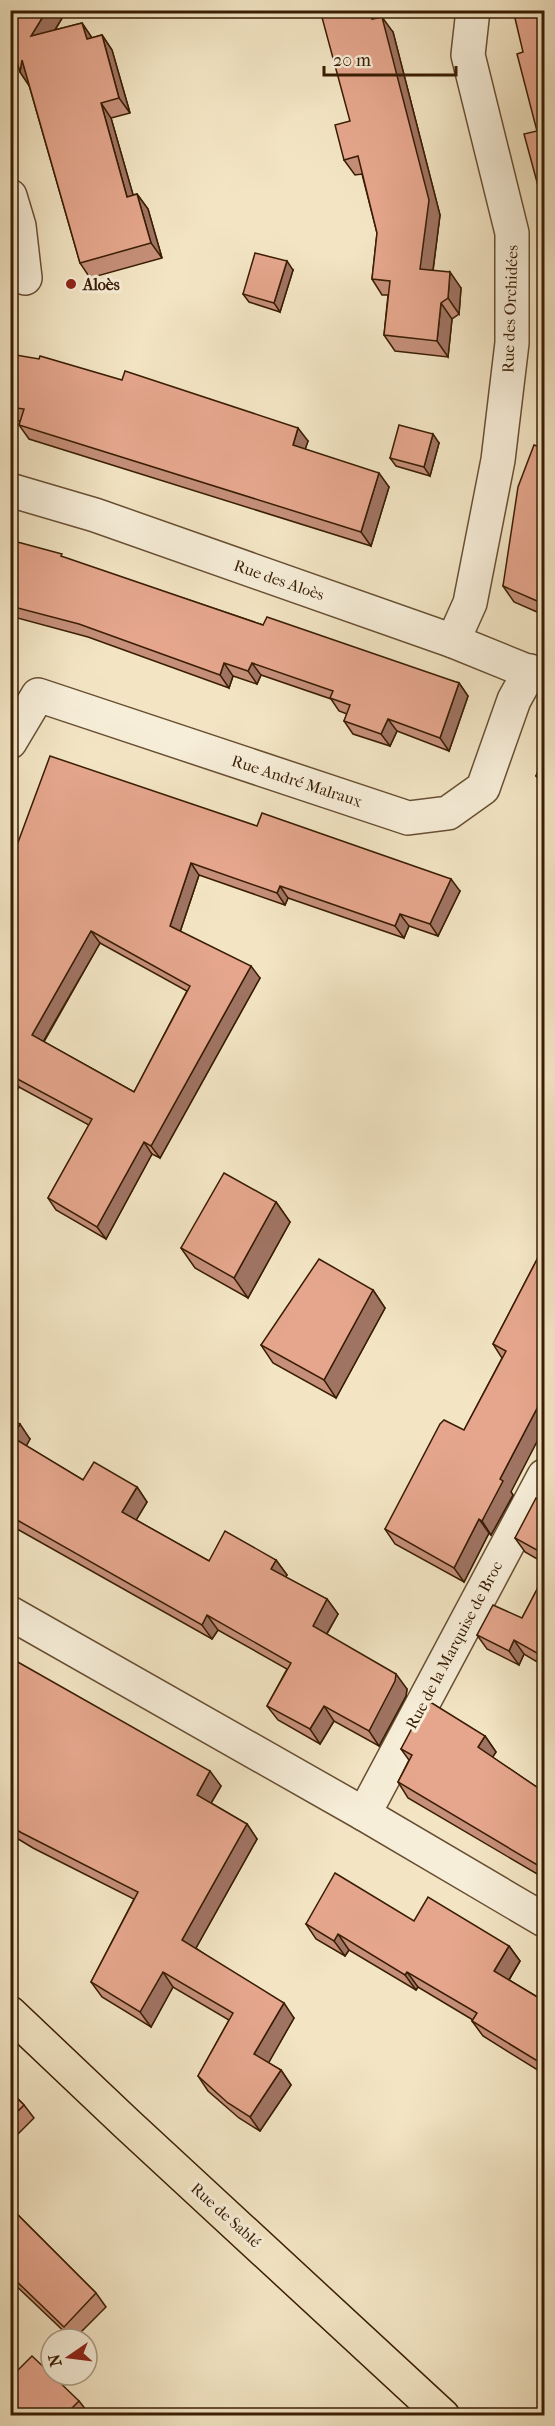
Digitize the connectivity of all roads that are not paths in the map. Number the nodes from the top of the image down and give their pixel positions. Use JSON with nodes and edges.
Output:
{"nodes":[{"id":1,"x":473,"y":10,"type":"edge"},
{"id":2,"x":10,"y":196,"type":"edge"},
{"id":3,"x":25,"y":278,"type":"dead end"},
{"id":4,"x":10,"y":490,"type":"edge"},
{"id":5,"x":453,"y":641,"type":"junction"},
{"id":6,"x":537,"y":675,"type":"edge"},
{"id":7,"x":10,"y":742,"type":"edge"},
{"id":8,"x":544,"y":1476,"type":"edge"},
{"id":9,"x":10,"y":1613,"type":"edge"},
{"id":10,"x":364,"y":1814,"type":"junction"},
{"id":11,"x":544,"y":1920,"type":"edge"},
{"id":12,"x":10,"y":2013,"type":"edge"},
{"id":13,"x":443,"y":2415,"type":"edge"}],
"edges":[{"from":1,"to":5,"type":"street","name":"Rue des Orchidées"},
{"from":2,"to":3,"type":"street"},
{"from":4,"to":5,"type":"street","name":"Rue des Aloès"},
{"from":5,"to":6,"type":"street","name":"Rue des Aloès"},
{"from":6,"to":7,"type":"street","name":"Rue André Malraux"},
{"from":8,"to":10,"type":"street","name":"Rue de la Marquise de Broc"},
{"from":9,"to":10,"type":"street"},
{"from":10,"to":11,"type":"street"},
{"from":12,"to":13,"type":"main road","name":"Rue de Sablé"}]}
